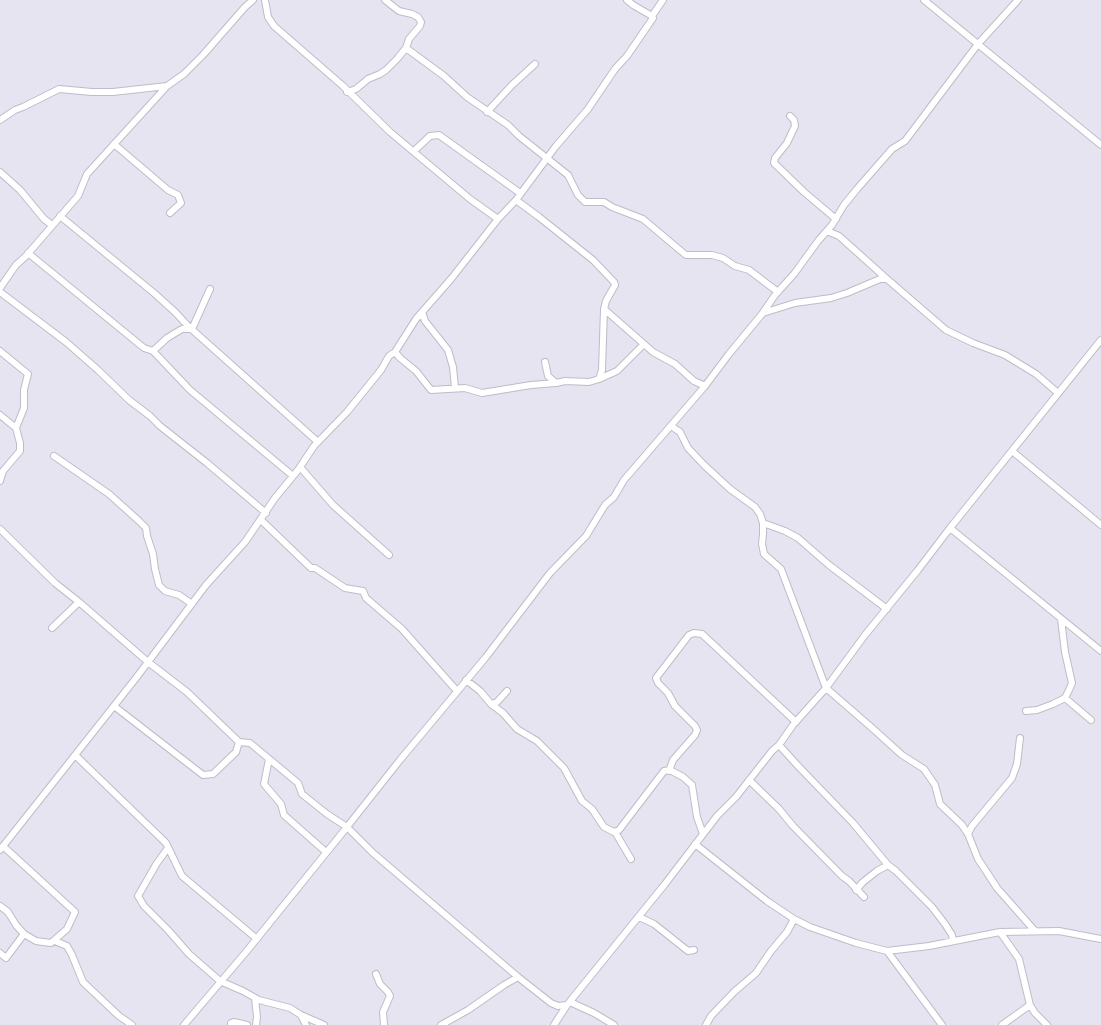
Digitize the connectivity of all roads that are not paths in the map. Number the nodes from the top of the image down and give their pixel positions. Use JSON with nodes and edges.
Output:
{"nodes":[{"id":1,"x":253,"y":0,"type":"edge"},
{"id":2,"x":265,"y":0,"type":"edge"},
{"id":3,"x":385,"y":0,"type":"edge"},
{"id":4,"x":627,"y":0,"type":"edge"},
{"id":5,"x":663,"y":0,"type":"edge"},
{"id":6,"x":924,"y":0,"type":"edge"},
{"id":7,"x":1018,"y":0,"type":"edge"},
{"id":8,"x":652,"y":16,"type":"junction"},
{"id":9,"x":978,"y":44,"type":"junction"},
{"id":10,"x":406,"y":48,"type":"junction"},
{"id":11,"x":535,"y":64,"type":"dead end"},
{"id":12,"x":167,"y":86,"type":"junction"},
{"id":13,"x":347,"y":92,"type":"junction"},
{"id":14,"x":487,"y":112,"type":"junction"},
{"id":15,"x":790,"y":116,"type":"dead end"},
{"id":16,"x":0,"y":120,"type":"edge"},
{"id":17,"x":114,"y":144,"type":"junction"},
{"id":18,"x":1101,"y":145,"type":"edge"},
{"id":19,"x":414,"y":151,"type":"junction"},
{"id":20,"x":547,"y":158,"type":"junction"},
{"id":21,"x":0,"y":172,"type":"edge"},
{"id":22,"x":520,"y":193,"type":"junction"},
{"id":23,"x":516,"y":200,"type":"junction"},
{"id":24,"x":170,"y":213,"type":"dead end"},
{"id":25,"x":60,"y":216,"type":"junction"},
{"id":26,"x":498,"y":219,"type":"junction"},
{"id":27,"x":836,"y":219,"type":"junction"},
{"id":28,"x":52,"y":225,"type":"junction"},
{"id":29,"x":827,"y":232,"type":"junction"},
{"id":30,"x":28,"y":253,"type":"junction"},
{"id":31,"x":887,"y":278,"type":"junction"},
{"id":32,"x":0,"y":288,"type":"edge"},
{"id":33,"x":210,"y":289,"type":"dead end"},
{"id":34,"x":0,"y":292,"type":"edge"},
{"id":35,"x":778,"y":292,"type":"junction"},
{"id":36,"x":604,"y":309,"type":"junction"},
{"id":37,"x":422,"y":312,"type":"junction"},
{"id":38,"x":763,"y":313,"type":"junction"},
{"id":39,"x":192,"y":329,"type":"junction"},
{"id":40,"x":1101,"y":340,"type":"edge"},
{"id":41,"x":644,"y":344,"type":"junction"},
{"id":42,"x":0,"y":351,"type":"edge"},
{"id":43,"x":153,"y":351,"type":"junction"},
{"id":44,"x":395,"y":352,"type":"junction"},
{"id":45,"x":545,"y":362,"type":"dead end"},
{"id":46,"x":599,"y":379,"type":"junction"},
{"id":47,"x":556,"y":383,"type":"junction"},
{"id":48,"x":705,"y":386,"type":"junction"},
{"id":49,"x":455,"y":388,"type":"junction"},
{"id":50,"x":1058,"y":393,"type":"junction"},
{"id":51,"x":0,"y":415,"type":"edge"},
{"id":52,"x":671,"y":426,"type":"junction"},
{"id":53,"x":16,"y":428,"type":"junction"},
{"id":54,"x":318,"y":442,"type":"junction"},
{"id":55,"x":1012,"y":451,"type":"junction"},
{"id":56,"x":54,"y":456,"type":"dead end"},
{"id":57,"x":300,"y":467,"type":"junction"},
{"id":58,"x":293,"y":476,"type":"junction"},
{"id":59,"x":0,"y":481,"type":"edge"},
{"id":60,"x":266,"y":513,"type":"junction"},
{"id":61,"x":260,"y":520,"type":"junction"},
{"id":62,"x":763,"y":523,"type":"junction"},
{"id":63,"x":1101,"y":525,"type":"edge"},
{"id":64,"x":950,"y":528,"type":"junction"},
{"id":65,"x":0,"y":529,"type":"edge"},
{"id":66,"x":388,"y":555,"type":"dead end"},
{"id":67,"x":80,"y":602,"type":"junction"},
{"id":68,"x":192,"y":604,"type":"junction"},
{"id":69,"x":887,"y":609,"type":"junction"},
{"id":70,"x":1061,"y":619,"type":"junction"},
{"id":71,"x":52,"y":628,"type":"dead end"},
{"id":72,"x":1101,"y":651,"type":"edge"},
{"id":73,"x":148,"y":662,"type":"junction"},
{"id":74,"x":466,"y":680,"type":"junction"},
{"id":75,"x":826,"y":688,"type":"junction"},
{"id":76,"x":457,"y":691,"type":"junction"},
{"id":77,"x":507,"y":692,"type":"dead end"},
{"id":78,"x":1065,"y":698,"type":"junction"},
{"id":79,"x":491,"y":704,"type":"junction"},
{"id":80,"x":114,"y":706,"type":"junction"},
{"id":81,"x":1026,"y":711,"type":"dead end"},
{"id":82,"x":1091,"y":720,"type":"dead end"},
{"id":83,"x":796,"y":722,"type":"junction"},
{"id":84,"x":1020,"y":738,"type":"dead end"},
{"id":85,"x":239,"y":742,"type":"junction"},
{"id":86,"x":779,"y":745,"type":"junction"},
{"id":87,"x":75,"y":755,"type":"junction"},
{"id":88,"x":268,"y":759,"type":"junction"},
{"id":89,"x":669,"y":771,"type":"junction"},
{"id":90,"x":749,"y":780,"type":"junction"},
{"id":91,"x":347,"y":827,"type":"junction"},
{"id":92,"x":615,"y":832,"type":"junction"},
{"id":93,"x":703,"y":834,"type":"junction"},
{"id":94,"x":968,"y":834,"type":"junction"},
{"id":95,"x":695,"y":844,"type":"junction"},
{"id":96,"x":1,"y":848,"type":"edge"},
{"id":97,"x":168,"y":848,"type":"junction"},
{"id":98,"x":326,"y":852,"type":"junction"},
{"id":99,"x":631,"y":859,"type":"dead end"},
{"id":100,"x":888,"y":865,"type":"junction"},
{"id":101,"x":856,"y":890,"type":"junction"},
{"id":102,"x":864,"y":898,"type":"dead end"},
{"id":103,"x":0,"y":906,"type":"edge"},
{"id":104,"x":639,"y":917,"type":"junction"},
{"id":105,"x":794,"y":919,"type":"junction"},
{"id":106,"x":1035,"y":931,"type":"junction"},
{"id":107,"x":1000,"y":932,"type":"junction"},
{"id":108,"x":24,"y":934,"type":"junction"},
{"id":109,"x":257,"y":938,"type":"junction"},
{"id":110,"x":1101,"y":939,"type":"edge"},
{"id":111,"x":55,"y":940,"type":"junction"},
{"id":112,"x":953,"y":941,"type":"junction"},
{"id":113,"x":694,"y":950,"type":"dead end"},
{"id":114,"x":886,"y":951,"type":"junction"},
{"id":115,"x":0,"y":953,"type":"edge"},
{"id":116,"x":376,"y":974,"type":"dead end"},
{"id":117,"x":518,"y":977,"type":"junction"},
{"id":118,"x":220,"y":981,"type":"junction"},
{"id":119,"x":255,"y":998,"type":"junction"},
{"id":120,"x":569,"y":1004,"type":"junction"},
{"id":121,"x":1030,"y":1005,"type":"junction"},
{"id":122,"x":301,"y":1015,"type":"junction"},
{"id":123,"x":132,"y":1025,"type":"edge"},
{"id":124,"x":184,"y":1025,"type":"edge"},
{"id":125,"x":231,"y":1025,"type":"edge"},
{"id":126,"x":247,"y":1025,"type":"edge"},
{"id":127,"x":256,"y":1025,"type":"edge"},
{"id":128,"x":306,"y":1025,"type":"edge"},
{"id":129,"x":324,"y":1025,"type":"edge"},
{"id":130,"x":384,"y":1025,"type":"edge"},
{"id":131,"x":441,"y":1025,"type":"edge"},
{"id":132,"x":554,"y":1025,"type":"edge"},
{"id":133,"x":614,"y":1025,"type":"edge"},
{"id":134,"x":706,"y":1025,"type":"edge"},
{"id":135,"x":942,"y":1025,"type":"edge"},
{"id":136,"x":1002,"y":1025,"type":"edge"},
{"id":137,"x":1047,"y":1025,"type":"edge"}],
"edges":[{"from":1,"to":12,"type":"street"},
{"from":2,"to":13,"type":"street"},
{"from":3,"to":10,"type":"street"},
{"from":4,"to":8,"type":"street"},
{"from":5,"to":8,"type":"street"},
{"from":6,"to":9,"type":"street"},
{"from":7,"to":9,"type":"street"},
{"from":8,"to":20,"type":"street"},
{"from":9,"to":18,"type":"street"},
{"from":9,"to":27,"type":"street"},
{"from":10,"to":13,"type":"street"},
{"from":10,"to":14,"type":"street"},
{"from":11,"to":14,"type":"street"},
{"from":12,"to":16,"type":"street"},
{"from":12,"to":17,"type":"street"},
{"from":13,"to":19,"type":"street"},
{"from":14,"to":20,"type":"street"},
{"from":15,"to":27,"type":"street"},
{"from":17,"to":24,"type":"street"},
{"from":17,"to":25,"type":"street"},
{"from":19,"to":22,"type":"street"},
{"from":19,"to":26,"type":"street"},
{"from":20,"to":22,"type":"street"},
{"from":20,"to":35,"type":"street"},
{"from":21,"to":28,"type":"street"},
{"from":22,"to":23,"type":"street"},
{"from":23,"to":26,"type":"street"},
{"from":23,"to":36,"type":"street"},
{"from":25,"to":28,"type":"street"},
{"from":25,"to":39,"type":"street"},
{"from":26,"to":37,"type":"street"},
{"from":27,"to":29,"type":"street"},
{"from":28,"to":30,"type":"street"},
{"from":29,"to":31,"type":"street"},
{"from":29,"to":35,"type":"street"},
{"from":30,"to":32,"type":"street"},
{"from":30,"to":43,"type":"street"},
{"from":31,"to":38,"type":"street"},
{"from":31,"to":50,"type":"street"},
{"from":33,"to":39,"type":"street"},
{"from":34,"to":60,"type":"street"},
{"from":35,"to":38,"type":"street"},
{"from":36,"to":41,"type":"street"},
{"from":36,"to":46,"type":"street"},
{"from":37,"to":44,"type":"street"},
{"from":37,"to":49,"type":"street"},
{"from":38,"to":48,"type":"street"},
{"from":39,"to":43,"type":"street"},
{"from":39,"to":54,"type":"street"},
{"from":40,"to":50,"type":"street"},
{"from":41,"to":46,"type":"street"},
{"from":41,"to":48,"type":"street"},
{"from":42,"to":53,"type":"street"},
{"from":43,"to":58,"type":"street"},
{"from":44,"to":49,"type":"street"},
{"from":44,"to":54,"type":"street"},
{"from":45,"to":47,"type":"street"},
{"from":46,"to":47,"type":"street"},
{"from":47,"to":49,"type":"street"},
{"from":48,"to":52,"type":"street"},
{"from":50,"to":55,"type":"street"},
{"from":51,"to":53,"type":"street"},
{"from":52,"to":62,"type":"street"},
{"from":52,"to":74,"type":"street"},
{"from":53,"to":59,"type":"street"},
{"from":54,"to":57,"type":"street"},
{"from":55,"to":63,"type":"street"},
{"from":55,"to":64,"type":"street"},
{"from":56,"to":68,"type":"street"},
{"from":57,"to":58,"type":"street"},
{"from":57,"to":66,"type":"street"},
{"from":58,"to":60,"type":"street"},
{"from":60,"to":61,"type":"street"},
{"from":61,"to":68,"type":"street"},
{"from":61,"to":76,"type":"street"},
{"from":62,"to":69,"type":"street"},
{"from":62,"to":75,"type":"street"},
{"from":64,"to":69,"type":"street"},
{"from":64,"to":70,"type":"street"},
{"from":65,"to":67,"type":"street"},
{"from":67,"to":71,"type":"street"},
{"from":67,"to":73,"type":"street"},
{"from":68,"to":73,"type":"street"},
{"from":69,"to":75,"type":"street"},
{"from":70,"to":72,"type":"street"},
{"from":70,"to":78,"type":"street"},
{"from":73,"to":80,"type":"street"},
{"from":73,"to":85,"type":"street"},
{"from":74,"to":76,"type":"street"},
{"from":74,"to":79,"type":"street"},
{"from":75,"to":83,"type":"street"},
{"from":75,"to":94,"type":"street"},
{"from":76,"to":91,"type":"street"},
{"from":77,"to":79,"type":"street"},
{"from":78,"to":81,"type":"street"},
{"from":78,"to":82,"type":"street"},
{"from":79,"to":92,"type":"street"},
{"from":80,"to":85,"type":"street"},
{"from":80,"to":87,"type":"street"},
{"from":83,"to":86,"type":"street"},
{"from":83,"to":89,"type":"street"},
{"from":84,"to":94,"type":"street"},
{"from":85,"to":88,"type":"street"},
{"from":86,"to":90,"type":"street"},
{"from":86,"to":100,"type":"street"},
{"from":87,"to":96,"type":"street"},
{"from":87,"to":97,"type":"street"},
{"from":88,"to":91,"type":"street"},
{"from":88,"to":98,"type":"street"},
{"from":89,"to":92,"type":"street"},
{"from":89,"to":93,"type":"street"},
{"from":90,"to":93,"type":"street"},
{"from":90,"to":101,"type":"street"},
{"from":91,"to":98,"type":"street"},
{"from":91,"to":117,"type":"street"},
{"from":92,"to":99,"type":"street"},
{"from":93,"to":95,"type":"street"},
{"from":94,"to":106,"type":"street"},
{"from":95,"to":104,"type":"street"},
{"from":95,"to":105,"type":"street"},
{"from":96,"to":111,"type":"street"},
{"from":97,"to":109,"type":"street"},
{"from":97,"to":118,"type":"street"},
{"from":98,"to":109,"type":"street"},
{"from":100,"to":101,"type":"street"},
{"from":100,"to":112,"type":"street"},
{"from":101,"to":102,"type":"street"},
{"from":103,"to":108,"type":"street"},
{"from":104,"to":113,"type":"street"},
{"from":104,"to":120,"type":"street"},
{"from":105,"to":114,"type":"street"},
{"from":105,"to":134,"type":"street"},
{"from":106,"to":107,"type":"street"},
{"from":106,"to":110,"type":"street"},
{"from":107,"to":112,"type":"street"},
{"from":107,"to":121,"type":"street"},
{"from":108,"to":111,"type":"street"},
{"from":108,"to":115,"type":"street"},
{"from":109,"to":118,"type":"street"},
{"from":111,"to":123,"type":"street"},
{"from":112,"to":114,"type":"street"},
{"from":114,"to":135,"type":"street"},
{"from":116,"to":130,"type":"street"},
{"from":117,"to":120,"type":"street"},
{"from":117,"to":131,"type":"street"},
{"from":118,"to":119,"type":"street"},
{"from":118,"to":124,"type":"street"},
{"from":119,"to":122,"type":"street"},
{"from":119,"to":127,"type":"street"},
{"from":120,"to":132,"type":"street"},
{"from":120,"to":133,"type":"street"},
{"from":121,"to":136,"type":"street"},
{"from":121,"to":137,"type":"street"},
{"from":122,"to":128,"type":"street"},
{"from":122,"to":129,"type":"street"},
{"from":125,"to":126,"type":"street"}]}
